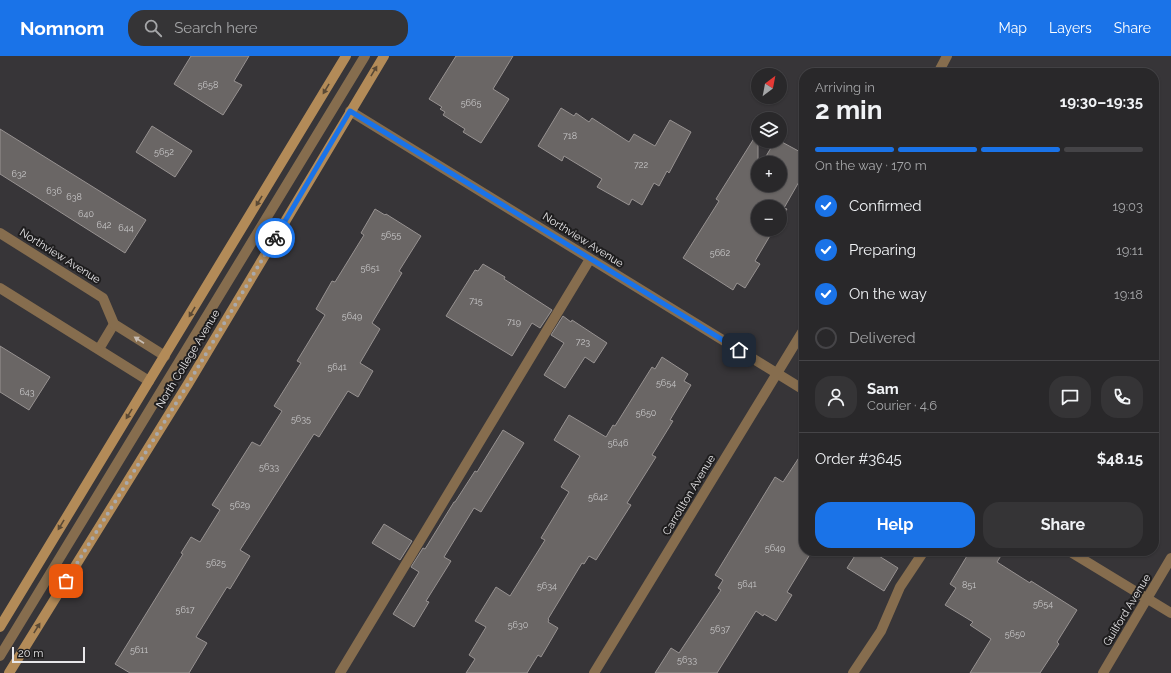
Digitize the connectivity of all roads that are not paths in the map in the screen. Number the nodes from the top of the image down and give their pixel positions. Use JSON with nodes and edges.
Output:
{"nodes":[{"id":1,"x":346,"y":56,"type":"edge"},
{"id":2,"x":365,"y":56,"type":"edge"},
{"id":3,"x":384,"y":56,"type":"edge"},
{"id":4,"x":947,"y":56,"type":"edge"},
{"id":5,"x":941,"y":68,"type":"edge"},
{"id":6,"x":350,"y":111,"type":"junction"},
{"id":7,"x":0,"y":233,"type":"edge"},
{"id":8,"x":590,"y":259,"type":"junction"},
{"id":9,"x":0,"y":288,"type":"edge"},
{"id":10,"x":114,"y":324,"type":"junction"},
{"id":11,"x":799,"y":337,"type":"edge"},
{"id":12,"x":99,"y":349,"type":"junction"},
{"id":13,"x":165,"y":356,"type":"junction"},
{"id":14,"x":777,"y":373,"type":"junction"},
{"id":15,"x":149,"y":381,"type":"junction"},
{"id":16,"x":799,"y":387,"type":"edge"},
{"id":17,"x":921,"y":556,"type":"edge"},
{"id":18,"x":1077,"y":556,"type":"edge"},
{"id":19,"x":1171,"y":558,"type":"edge"},
{"id":20,"x":1148,"y":599,"type":"junction"},
{"id":21,"x":1171,"y":613,"type":"edge"},
{"id":22,"x":0,"y":627,"type":"edge"},
{"id":23,"x":0,"y":656,"type":"edge"},
{"id":24,"x":9,"y":673,"type":"edge"},
{"id":25,"x":340,"y":673,"type":"edge"},
{"id":26,"x":594,"y":673,"type":"edge"},
{"id":27,"x":853,"y":673,"type":"edge"},
{"id":28,"x":1103,"y":673,"type":"edge"}],
"edges":[{"from":1,"to":13,"type":"main road","name":"North College Avenue","one_way":true},
{"from":2,"to":23,"type":"street","name":"North College Avenue"},
{"from":6,"to":3,"type":"main road","name":"North College Avenue","one_way":true},
{"from":4,"to":5,"type":"street"},
{"from":6,"to":8,"type":"street","name":"Northview Avenue"},
{"from":24,"to":6,"type":"main road","name":"North College Avenue","one_way":true},
{"from":7,"to":10,"type":"street","name":"Northview Avenue"},
{"from":8,"to":14,"type":"street","name":"Northview Avenue"},
{"from":8,"to":25,"type":"street"},
{"from":9,"to":12,"type":"street"},
{"from":10,"to":12,"type":"street"},
{"from":13,"to":10,"type":"street","one_way":true},
{"from":11,"to":14,"type":"street","name":"Carrollton Avenue"},
{"from":12,"to":15,"type":"street"},
{"from":13,"to":15,"type":"main road","name":"North College Avenue"},
{"from":14,"to":16,"type":"street","name":"Northview Avenue"},
{"from":14,"to":26,"type":"street","name":"Carrollton Avenue"},
{"from":15,"to":22,"type":"main road","name":"North College Avenue","one_way":true},
{"from":17,"to":27,"type":"street"},
{"from":18,"to":20,"type":"street"},
{"from":19,"to":20,"type":"street","name":"Guilford Avenue"},
{"from":20,"to":21,"type":"street"},
{"from":20,"to":28,"type":"street","name":"Guilford Avenue"}]}
